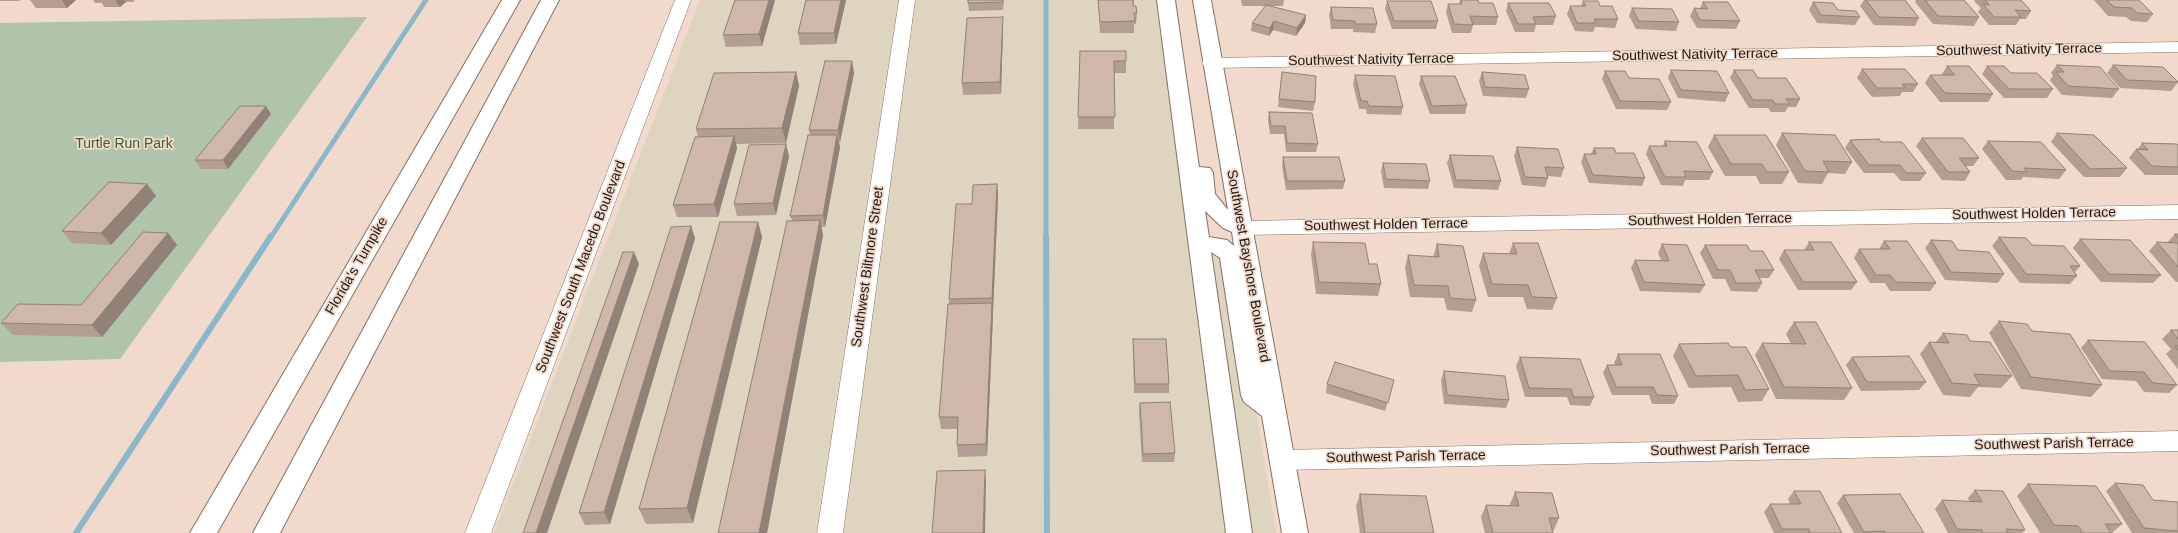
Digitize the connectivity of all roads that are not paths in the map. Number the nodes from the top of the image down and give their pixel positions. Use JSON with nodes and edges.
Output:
{"nodes":[{"id":1,"x":511,"y":0,"type":"edge"},
{"id":2,"x":550,"y":0,"type":"edge"},
{"id":3,"x":683,"y":0,"type":"edge"},
{"id":4,"x":907,"y":0,"type":"edge"},
{"id":5,"x":1166,"y":0,"type":"edge"},
{"id":6,"x":1202,"y":0,"type":"edge"},
{"id":7,"x":2178,"y":47,"type":"edge"},
{"id":8,"x":1211,"y":62,"type":"junction"},
{"id":9,"x":1179,"y":92,"type":"junction"},
{"id":10,"x":2178,"y":212,"type":"edge"},
{"id":11,"x":1242,"y":228,"type":"junction"},
{"id":12,"x":1200,"y":244,"type":"junction"},
{"id":13,"x":1274,"y":412,"type":"junction"},
{"id":14,"x":2178,"y":441,"type":"edge"},
{"id":15,"x":1282,"y":460,"type":"junction"},
{"id":16,"x":203,"y":533,"type":"edge"},
{"id":17,"x":266,"y":533,"type":"edge"},
{"id":18,"x":478,"y":533,"type":"edge"},
{"id":19,"x":830,"y":533,"type":"edge"},
{"id":20,"x":1239,"y":533,"type":"edge"},
{"id":21,"x":1295,"y":533,"type":"edge"}],
"edges":[{"from":1,"to":16,"type":"main road","name":"Florida's Turnpike"},
{"from":2,"to":17,"type":"main road"},
{"from":3,"to":18,"type":"street","name":"Southwest South Macedo Boulevard"},
{"from":4,"to":19,"type":"street","name":"Southwest Biltmore Street"},
{"from":5,"to":9,"type":"main road"},
{"from":6,"to":8,"type":"main road","name":"Southwest Bayshore Boulevard"},
{"from":7,"to":8,"type":"street","name":"Southwest Nativity Terrace"},
{"from":8,"to":11,"type":"main road","name":"Southwest Bayshore Boulevard"},
{"from":9,"to":11,"type":"main road"},
{"from":9,"to":12,"type":"main road"},
{"from":10,"to":11,"type":"street","name":"Southwest Holden Terrace"},
{"from":11,"to":13,"type":"main road","name":"Southwest Bayshore Boulevard"},
{"from":12,"to":13,"type":"main road"},
{"from":12,"to":20,"type":"main road"},
{"from":13,"to":15,"type":"main road","name":"Southwest Bayshore Boulevard"},
{"from":14,"to":15,"type":"street","name":"Southwest Parish Terrace"},
{"from":15,"to":21,"type":"main road","name":"Southwest Bayshore Boulevard"}]}
